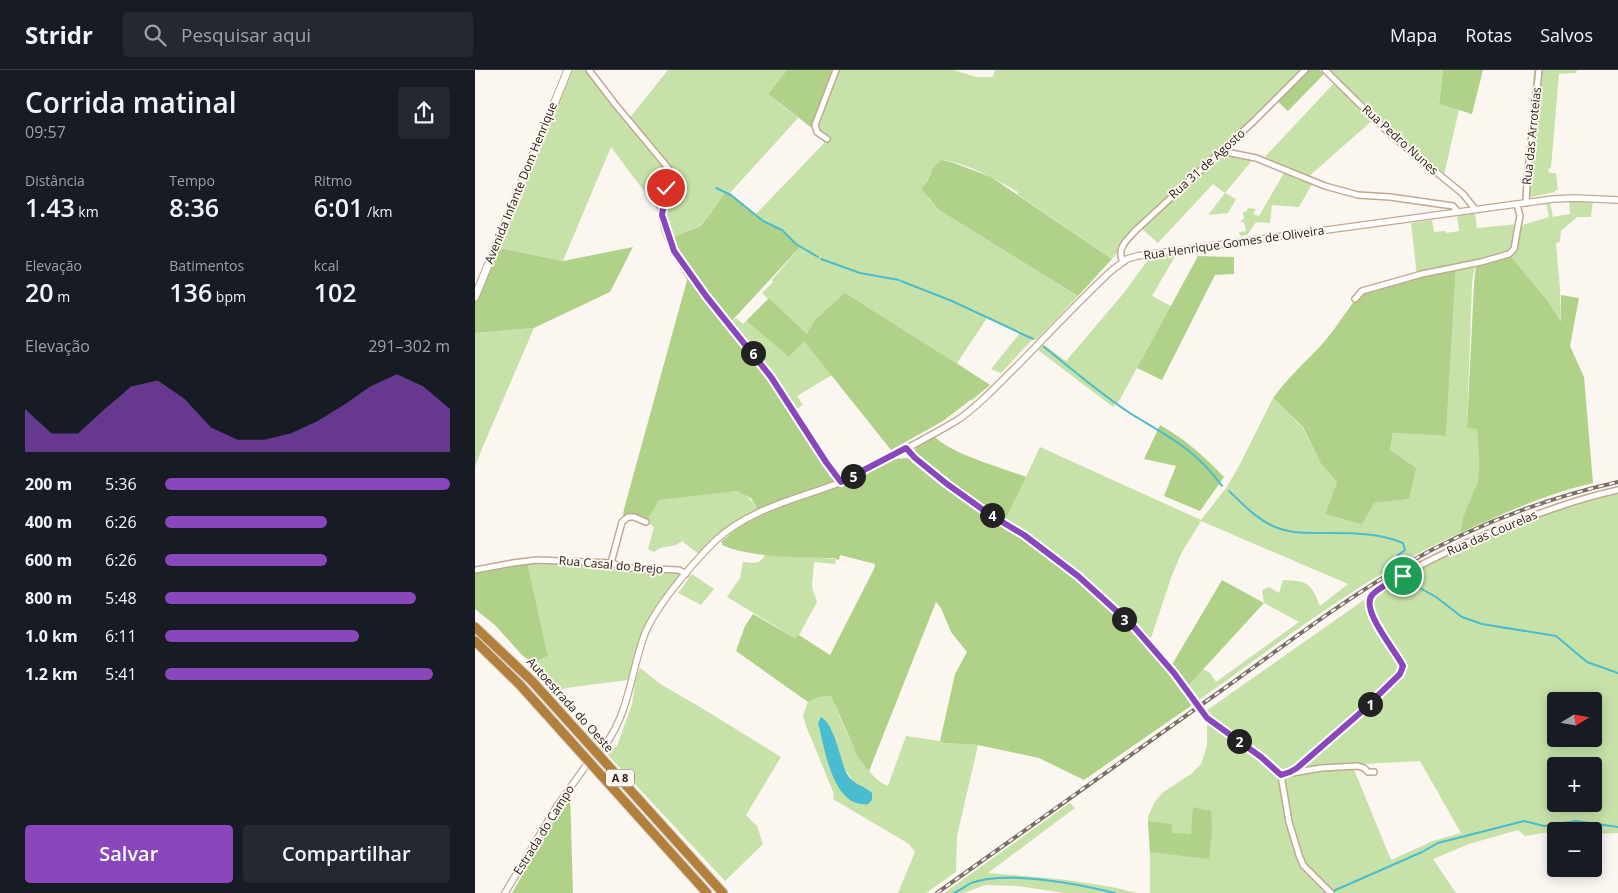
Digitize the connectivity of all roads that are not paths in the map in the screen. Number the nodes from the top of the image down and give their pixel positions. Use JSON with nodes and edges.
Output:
{"nodes":[{"id":1,"x":567,"y":70,"type":"edge"},
{"id":2,"x":589,"y":70,"type":"edge"},
{"id":3,"x":836,"y":70,"type":"edge"},
{"id":4,"x":1305,"y":70,"type":"edge"},
{"id":5,"x":1325,"y":70,"type":"edge"},
{"id":6,"x":1539,"y":70,"type":"edge"},
{"id":7,"x":827,"y":139,"type":"dead end"},
{"id":8,"x":1221,"y":151,"type":"junction"},
{"id":9,"x":1618,"y":200,"type":"edge"},
{"id":10,"x":1526,"y":202,"type":"junction"},
{"id":11,"x":1517,"y":204,"type":"junction"},
{"id":12,"x":1475,"y":209,"type":"junction"},
{"id":13,"x":1457,"y":212,"type":"junction"},
{"id":14,"x":1123,"y":262,"type":"junction"},
{"id":15,"x":475,"y":296,"type":"edge"},
{"id":16,"x":1355,"y":299,"type":"dead end"},
{"id":17,"x":906,"y":448,"type":"junction"},
{"id":18,"x":841,"y":482,"type":"junction"},
{"id":19,"x":1618,"y":490,"type":"edge"},
{"id":20,"x":646,"y":522,"type":"dead end"},
{"id":21,"x":611,"y":563,"type":"junction"},
{"id":22,"x":475,"y":570,"type":"edge"},
{"id":23,"x":686,"y":574,"type":"junction"},
{"id":24,"x":475,"y":627,"type":"edge"},
{"id":25,"x":475,"y":641,"type":"edge"},
{"id":26,"x":475,"y":646,"type":"edge"},
{"id":27,"x":486,"y":651,"type":"junction"},
{"id":28,"x":605,"y":746,"type":"tunnel mouth"},
{"id":29,"x":585,"y":768,"type":"tunnel mouth"},
{"id":30,"x":1290,"y":772,"type":"junction"},
{"id":31,"x":1374,"y":772,"type":"dead end"},
{"id":32,"x":1281,"y":775,"type":"junction"},
{"id":33,"x":1330,"y":892,"type":"edge"},
{"id":34,"x":505,"y":893,"type":"edge"},
{"id":35,"x":707,"y":893,"type":"edge"},
{"id":36,"x":723,"y":893,"type":"edge"}],
"edges":[{"from":1,"to":15,"type":"main road","name":"Avenida Infante Dom Henrique"},
{"from":2,"to":18,"type":"street"},
{"from":3,"to":7,"type":"street"},
{"from":4,"to":8,"type":"street","name":"Rua 31 de Agosto"},
{"from":5,"to":12,"type":"street","name":"Rua Pedro Nunes"},
{"from":6,"to":10,"type":"street","name":"Rua das Arroteias"},
{"from":8,"to":13,"type":"street"},
{"from":8,"to":14,"type":"street","name":"Rua 31 de Agosto"},
{"from":9,"to":10,"type":"street","name":"Rua Henrique Gomes de Oliveira"},
{"from":10,"to":11,"type":"street","name":"Rua Henrique Gomes de Oliveira"},
{"from":11,"to":12,"type":"street","name":"Rua Henrique Gomes de Oliveira"},
{"from":11,"to":16,"type":"street"},
{"from":12,"to":13,"type":"street","name":"Rua Henrique Gomes de Oliveira"},
{"from":13,"to":14,"type":"street","name":"Rua Henrique Gomes de Oliveira"},
{"from":14,"to":17,"type":"street","name":"Rua Henrique Gomes de Oliveira"},
{"from":17,"to":18,"type":"street","name":"Rua Henrique Gomes de Oliveira"},
{"from":17,"to":32,"type":"street"},
{"from":18,"to":23,"type":"street"},
{"from":19,"to":30,"type":"street","name":"Rua das Courelas"},
{"from":20,"to":21,"type":"street"},
{"from":21,"to":22,"type":"street","name":"Rua Casal do Brejo"},
{"from":21,"to":23,"type":"street","name":"Rua Casal do Brejo"},
{"from":23,"to":28,"type":"street"},
{"from":24,"to":36,"type":"highway","name":"Autoestrada do Oeste","number":"A 8"},
{"from":25,"to":27,"type":"highway","name":"Autoestrada do Oeste","number":"A 8"},
{"from":26,"to":27,"type":"highway"},
{"from":27,"to":35,"type":"highway","name":"Autoestrada do Oeste","number":"A 8"},
{"from":29,"to":34,"type":"street","name":"Estrada do Campo"},
{"from":30,"to":31,"type":"street"},
{"from":30,"to":32,"type":"street"},
{"from":32,"to":33,"type":"street"}]}
